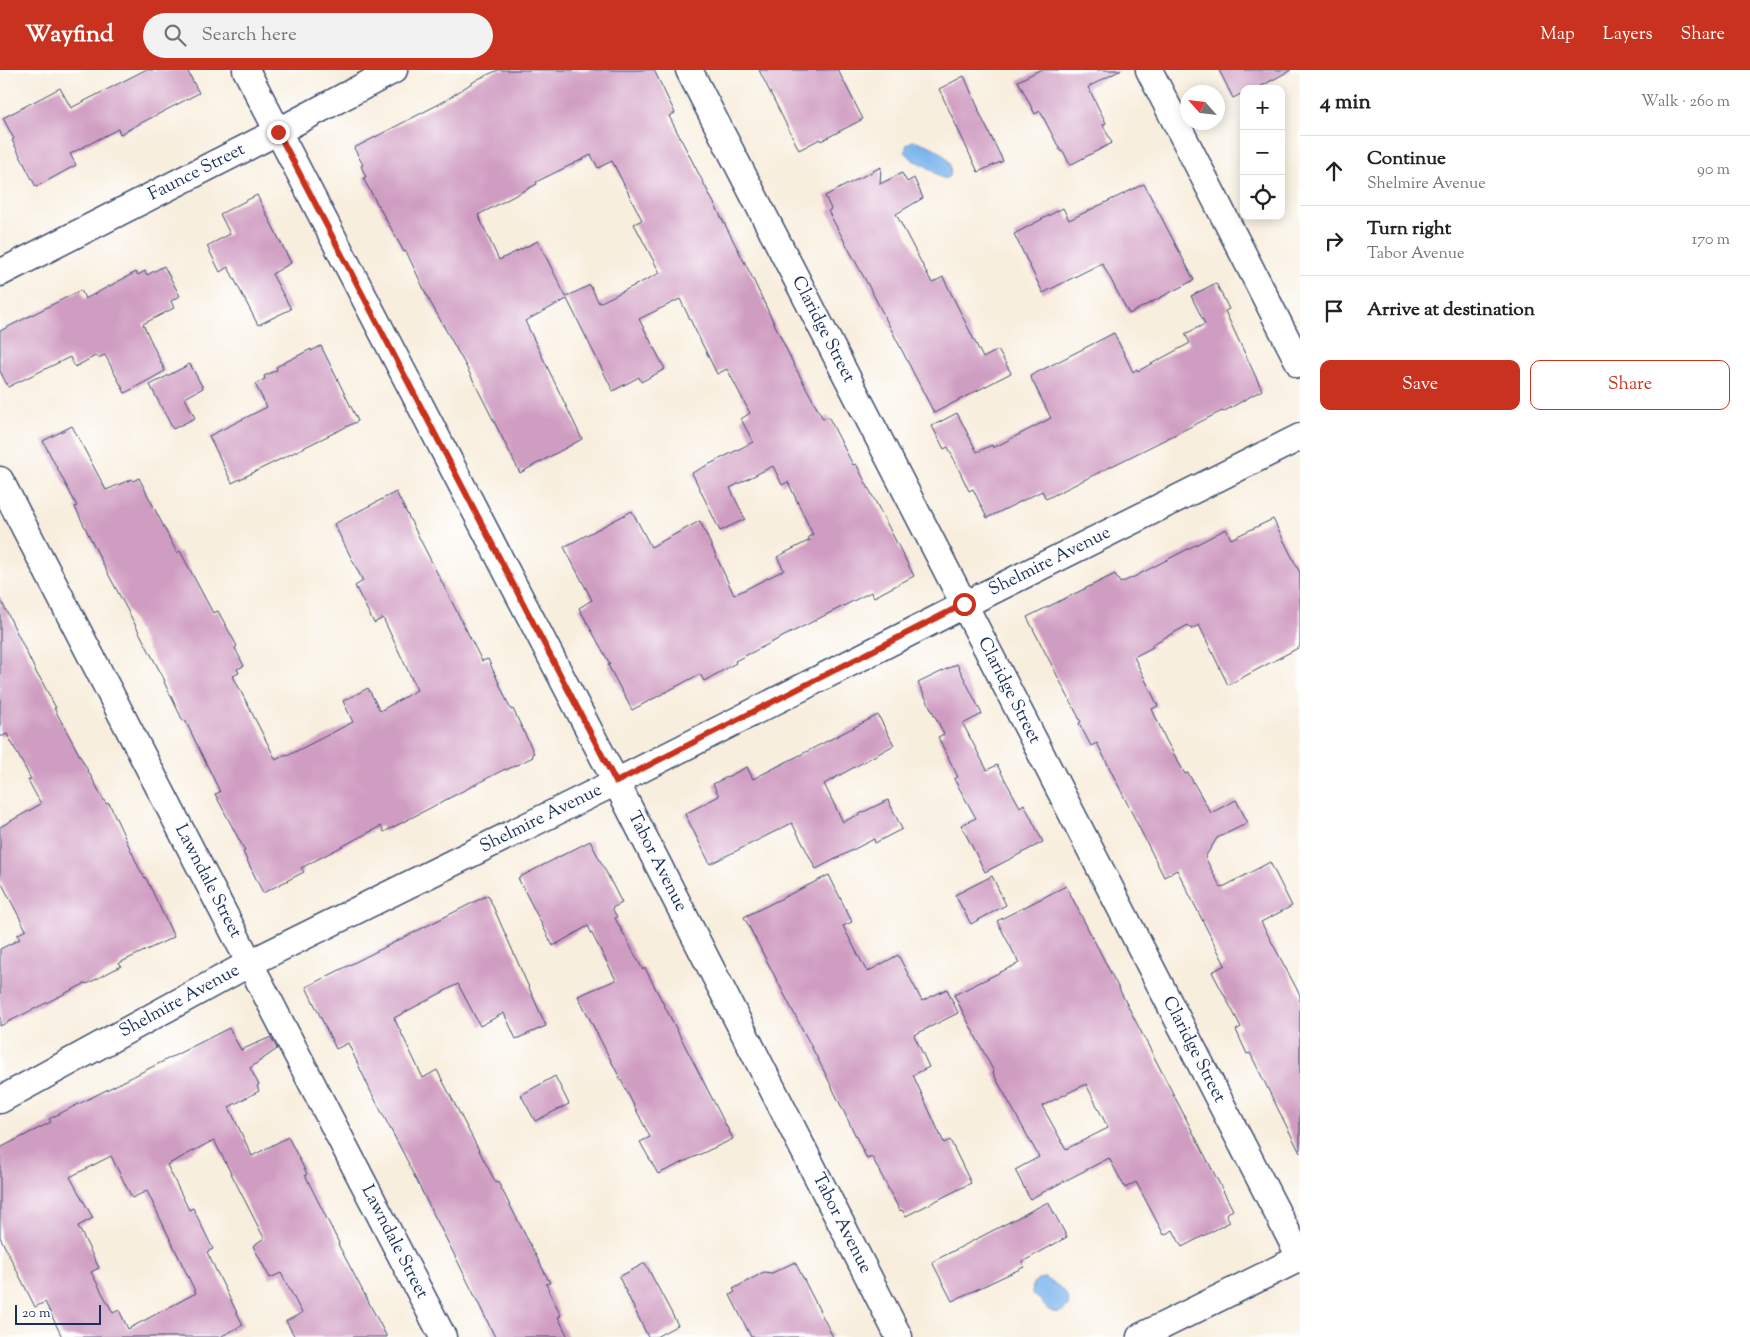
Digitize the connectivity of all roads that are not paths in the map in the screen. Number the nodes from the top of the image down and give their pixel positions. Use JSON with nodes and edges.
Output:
{"nodes":[{"id":1,"x":246,"y":70,"type":"edge"},
{"id":2,"x":394,"y":70,"type":"edge"},
{"id":3,"x":689,"y":70,"type":"edge"},
{"id":4,"x":1149,"y":70,"type":"edge"},
{"id":5,"x":278,"y":132,"type":"junction"},
{"id":6,"x":0,"y":273,"type":"edge"},
{"id":7,"x":1300,"y":365,"type":"edge"},
{"id":8,"x":1300,"y":437,"type":"edge"},
{"id":9,"x":0,"y":480,"type":"edge"},
{"id":10,"x":964,"y":604,"type":"junction"},
{"id":11,"x":616,"y":782,"type":"junction"},
{"id":12,"x":250,"y":963,"type":"junction"},
{"id":13,"x":0,"y":1100,"type":"edge"},
{"id":14,"x":1300,"y":1257,"type":"edge"},
{"id":15,"x":444,"y":1337,"type":"edge"},
{"id":16,"x":899,"y":1337,"type":"edge"},
{"id":17,"x":1140,"y":1337,"type":"edge"}],
"edges":[{"from":1,"to":5,"type":"street","name":"Tabor Avenue"},
{"from":2,"to":5,"type":"street","name":"Faunce Street"},
{"from":3,"to":10,"type":"street","name":"Claridge Street"},
{"from":4,"to":7,"type":"street"},
{"from":5,"to":6,"type":"street","name":"Faunce Street"},
{"from":5,"to":11,"type":"street","name":"Tabor Avenue"},
{"from":8,"to":10,"type":"street","name":"Shelmire Avenue"},
{"from":9,"to":12,"type":"street","name":"Lawndale Street"},
{"from":10,"to":11,"type":"street","name":"Shelmire Avenue"},
{"from":10,"to":14,"type":"street","name":"Claridge Street"},
{"from":11,"to":12,"type":"street","name":"Shelmire Avenue"},
{"from":11,"to":16,"type":"street","name":"Tabor Avenue"},
{"from":12,"to":13,"type":"street","name":"Shelmire Avenue"},
{"from":12,"to":15,"type":"street","name":"Lawndale Street"},
{"from":14,"to":17,"type":"street"}]}
